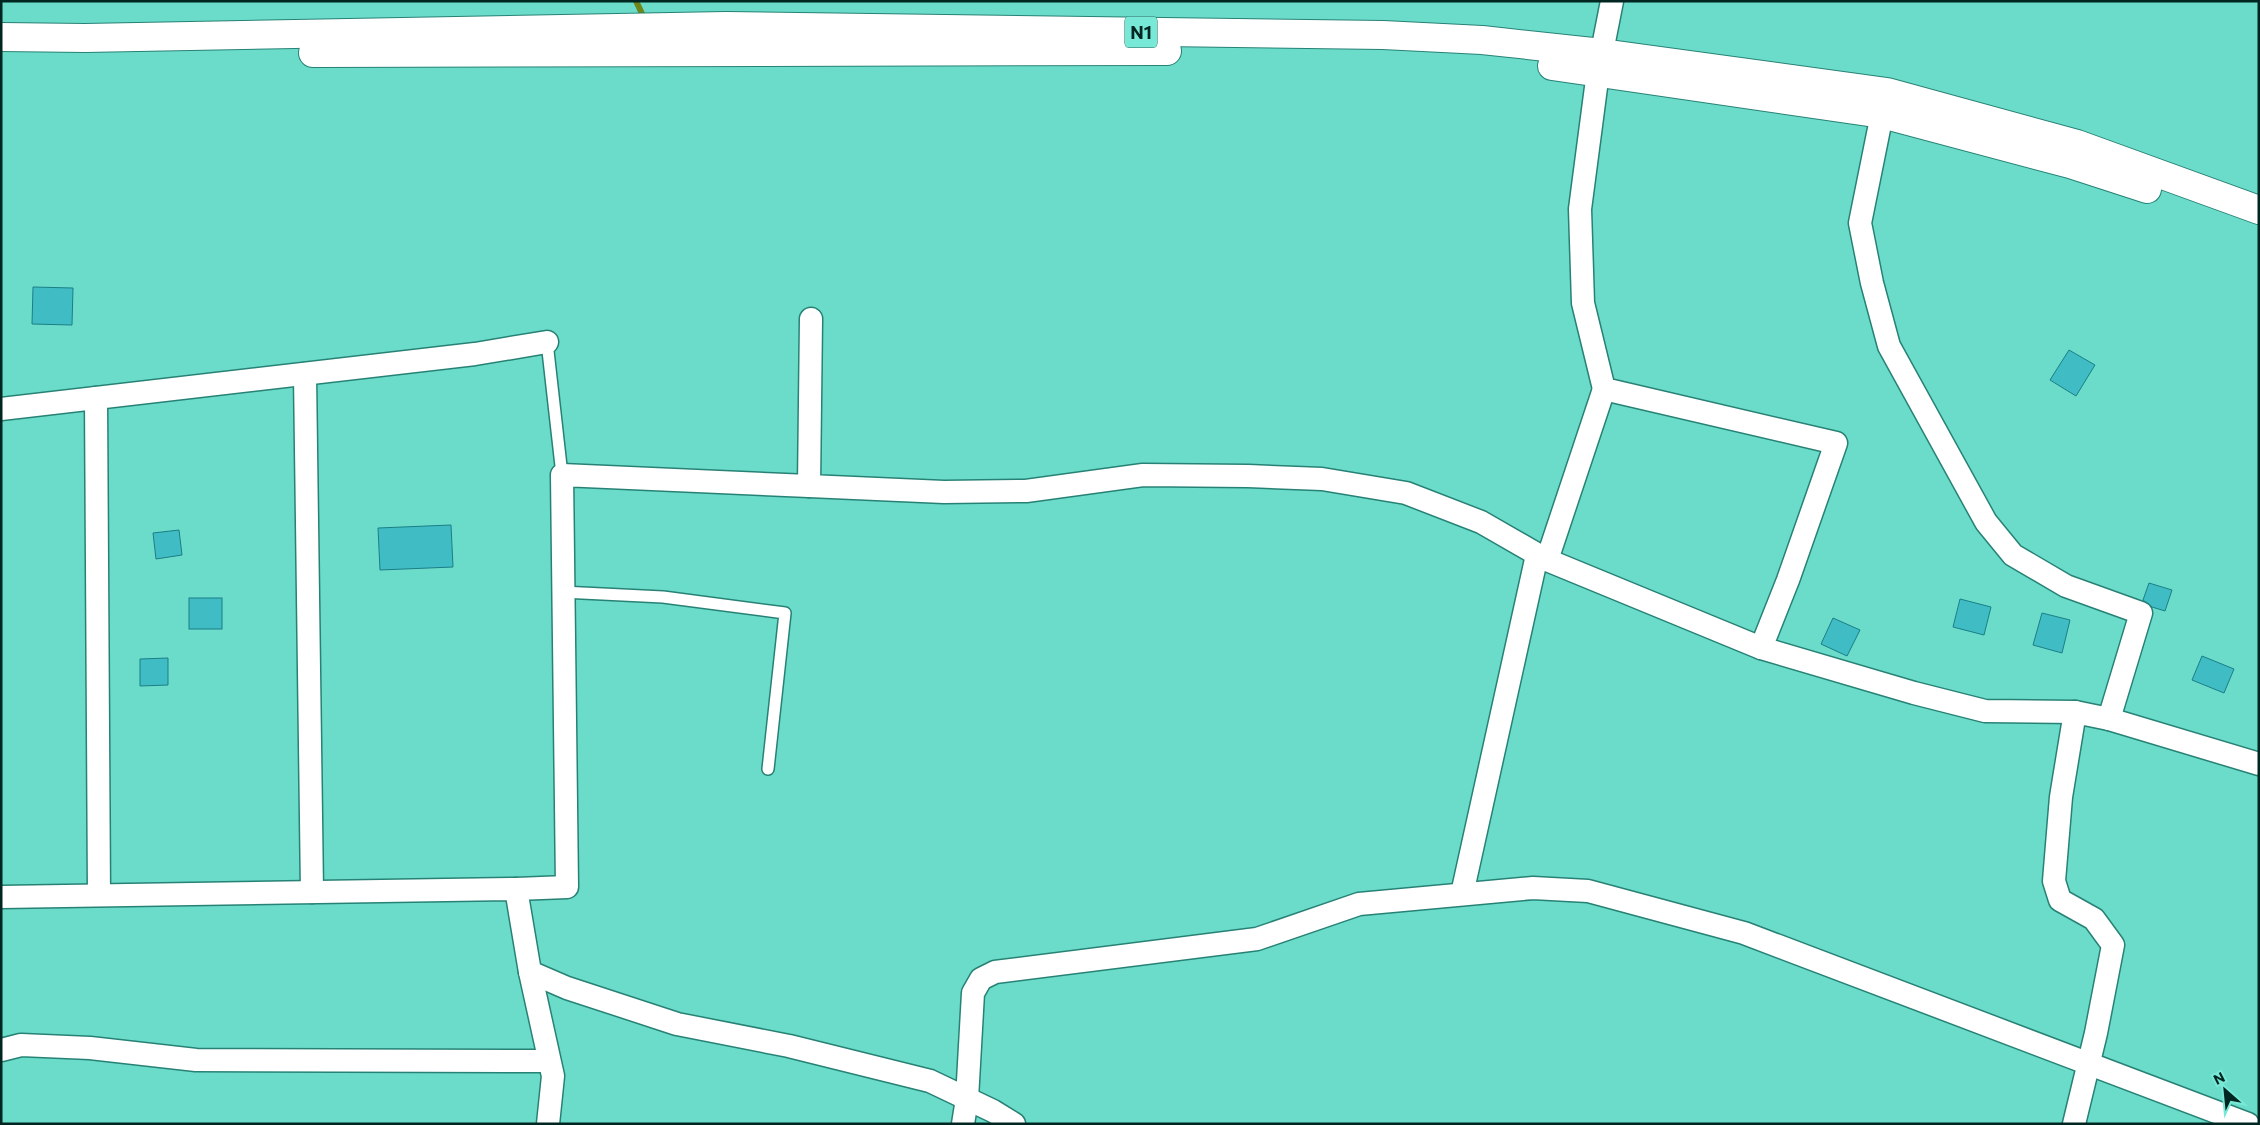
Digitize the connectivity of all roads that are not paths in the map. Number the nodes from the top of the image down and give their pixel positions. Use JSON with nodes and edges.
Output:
{"nodes":[{"id":1,"x":1612,"y":1,"type":"edge"},
{"id":2,"x":1,"y":37,"type":"edge"},
{"id":3,"x":443,"y":42,"type":"junction"},
{"id":4,"x":1,"y":52,"type":"edge"},
{"id":5,"x":1600,"y":62,"type":"junction"},
{"id":6,"x":1882,"y":114,"type":"junction"},
{"id":7,"x":2259,"y":210,"type":"edge"},
{"id":8,"x":2259,"y":226,"type":"edge"},
{"id":9,"x":811,"y":318,"type":"dead end"},
{"id":10,"x":547,"y":342,"type":"joint"},
{"id":11,"x":305,"y":374,"type":"junction"},
{"id":12,"x":1604,"y":389,"type":"junction"},
{"id":13,"x":96,"y":398,"type":"junction"},
{"id":14,"x":1,"y":409,"type":"edge"},
{"id":15,"x":562,"y":475,"type":"junction"},
{"id":16,"x":809,"y":486,"type":"junction"},
{"id":17,"x":1542,"y":558,"type":"junction"},
{"id":18,"x":562,"y":592,"type":"junction"},
{"id":19,"x":1761,"y":648,"type":"junction"},
{"id":20,"x":2075,"y":712,"type":"junction"},
{"id":21,"x":2109,"y":719,"type":"junction"},
{"id":22,"x":2259,"y":764,"type":"edge"},
{"id":23,"x":768,"y":769,"type":"dead end"},
{"id":24,"x":516,"y":889,"type":"junction"},
{"id":25,"x":312,"y":892,"type":"junction"},
{"id":26,"x":1462,"y":894,"type":"junction"},
{"id":27,"x":99,"y":895,"type":"junction"},
{"id":28,"x":1,"y":897,"type":"edge"},
{"id":29,"x":530,"y":972,"type":"junction"},
{"id":30,"x":1,"y":1050,"type":"edge"},
{"id":31,"x":549,"y":1061,"type":"junction"},
{"id":32,"x":2089,"y":1064,"type":"junction"},
{"id":33,"x":967,"y":1099,"type":"junction"},
{"id":34,"x":548,"y":1124,"type":"edge"},
{"id":35,"x":963,"y":1124,"type":"edge"},
{"id":36,"x":1014,"y":1124,"type":"edge"},
{"id":37,"x":2074,"y":1124,"type":"edge"},
{"id":38,"x":2248,"y":1124,"type":"edge"}],
"edges":[{"from":1,"to":5,"type":"street"},
{"from":2,"to":3,"type":"main road","number":"N1"},
{"from":3,"to":4,"type":"main road","number":"N1"},
{"from":3,"to":5,"type":"main road","number":"N1"},
{"from":5,"to":6,"type":"main road","number":"N1"},
{"from":5,"to":7,"type":"main road","number":"N1"},
{"from":5,"to":12,"type":"street"},
{"from":6,"to":8,"type":"main road","number":"N1"},
{"from":6,"to":21,"type":"street"},
{"from":9,"to":16,"type":"street"},
{"from":10,"to":11,"type":"street"},
{"from":10,"to":15,"type":"lane"},
{"from":11,"to":13,"type":"street"},
{"from":11,"to":25,"type":"street"},
{"from":12,"to":17,"type":"street"},
{"from":12,"to":19,"type":"street"},
{"from":13,"to":14,"type":"street"},
{"from":13,"to":27,"type":"street"},
{"from":15,"to":16,"type":"street"},
{"from":15,"to":18,"type":"street"},
{"from":16,"to":17,"type":"street"},
{"from":17,"to":19,"type":"street"},
{"from":17,"to":26,"type":"street"},
{"from":18,"to":23,"type":"lane"},
{"from":18,"to":24,"type":"street"},
{"from":19,"to":20,"type":"street"},
{"from":20,"to":21,"type":"street"},
{"from":20,"to":32,"type":"street"},
{"from":21,"to":22,"type":"street"},
{"from":24,"to":25,"type":"street"},
{"from":24,"to":29,"type":"street"},
{"from":25,"to":27,"type":"street"},
{"from":26,"to":32,"type":"street"},
{"from":26,"to":33,"type":"street"},
{"from":27,"to":28,"type":"street"},
{"from":29,"to":31,"type":"street"},
{"from":29,"to":33,"type":"street"},
{"from":30,"to":31,"type":"street"},
{"from":31,"to":34,"type":"street"},
{"from":32,"to":37,"type":"street"},
{"from":32,"to":38,"type":"street"},
{"from":33,"to":35,"type":"street"},
{"from":33,"to":36,"type":"street"}]}
